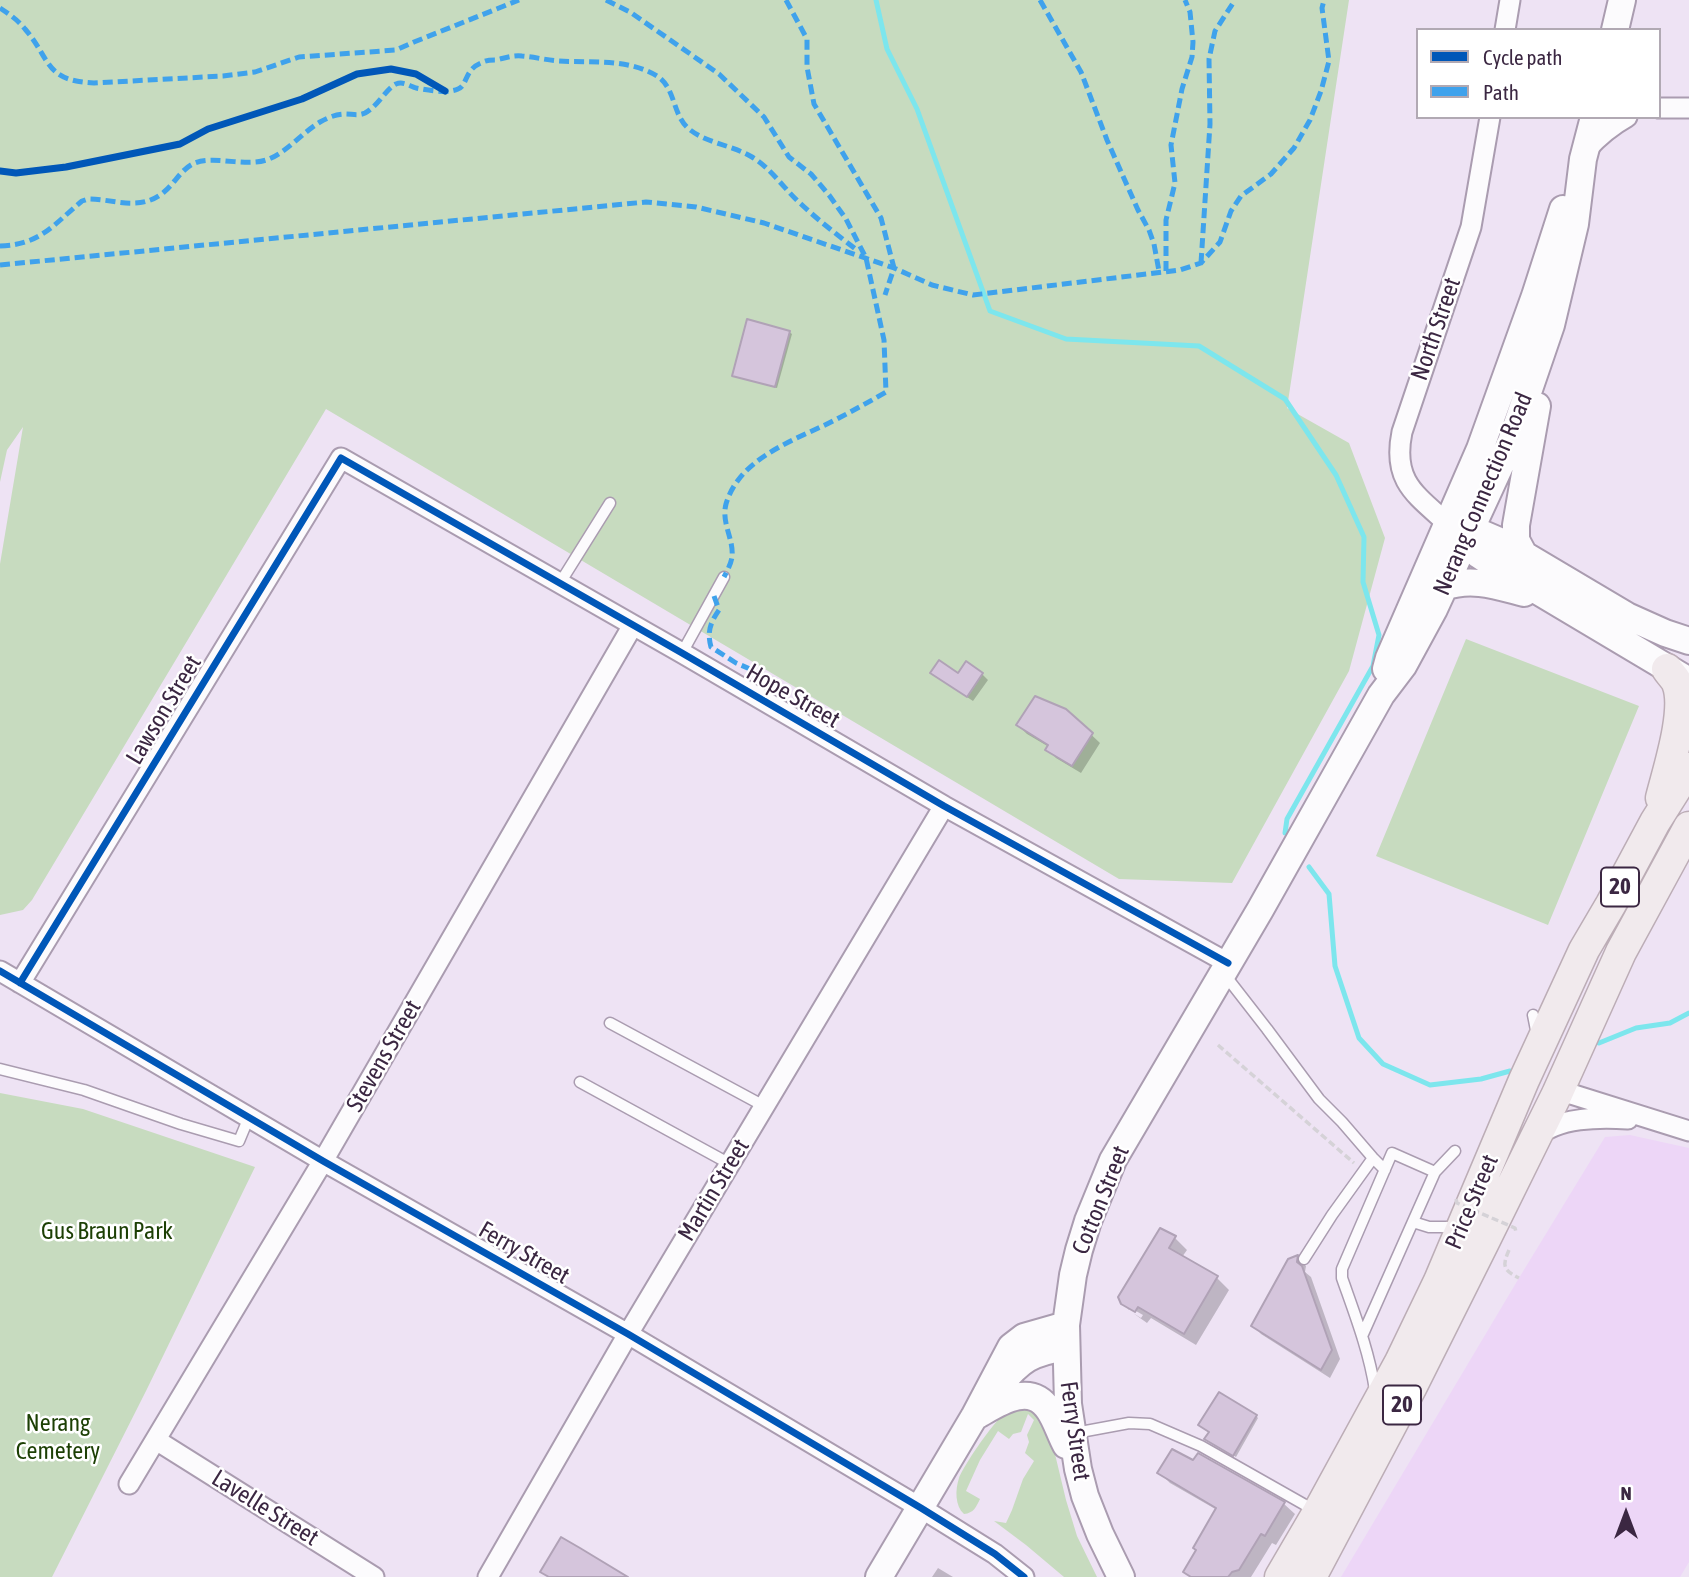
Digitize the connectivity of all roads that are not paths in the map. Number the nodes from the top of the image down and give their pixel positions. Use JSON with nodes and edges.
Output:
{"nodes":[{"id":1,"x":1510,"y":0,"type":"edge"},
{"id":2,"x":1622,"y":0,"type":"edge"},
{"id":3,"x":1505,"y":28,"type":"edge"},
{"id":4,"x":1615,"y":28,"type":"edge"},
{"id":5,"x":1661,"y":108,"type":"edge"},
{"id":6,"x":1689,"y":108,"type":"edge"},
{"id":7,"x":1490,"y":119,"type":"edge"},
{"id":8,"x":1593,"y":119,"type":"edge"},
{"id":9,"x":1623,"y":119,"type":"edge"},
{"id":10,"x":1584,"y":155,"type":"junction"},
{"id":11,"x":1551,"y":325,"type":"junction"},
{"id":12,"x":341,"y":458,"type":"joint"},
{"id":13,"x":610,"y":503,"type":"dead end"},
{"id":14,"x":1461,"y":532,"type":"junction"},
{"id":15,"x":1523,"y":553,"type":"junction"},
{"id":16,"x":724,"y":578,"type":"dead end"},
{"id":17,"x":560,"y":583,"type":"junction"},
{"id":18,"x":1444,"y":587,"type":"junction"},
{"id":19,"x":1553,"y":601,"type":"junction"},
{"id":20,"x":633,"y":625,"type":"junction"},
{"id":21,"x":1689,"y":641,"type":"edge"},
{"id":22,"x":682,"y":653,"type":"junction"},
{"id":23,"x":1678,"y":675,"type":"edge"},
{"id":24,"x":1381,"y":695,"type":"junction"},
{"id":25,"x":1689,"y":768,"type":"edge"},
{"id":26,"x":944,"y":806,"type":"junction"},
{"id":27,"x":1655,"y":822,"type":"junction"},
{"id":28,"x":1689,"y":827,"type":"edge"},
{"id":29,"x":1226,"y":968,"type":"junction"},
{"id":30,"x":0,"y":971,"type":"edge"},
{"id":31,"x":20,"y":983,"type":"junction"},
{"id":32,"x":1533,"y":1015,"type":"dead end"},
{"id":33,"x":610,"y":1023,"type":"dead end"},
{"id":34,"x":1540,"y":1046,"type":"junction"},
{"id":35,"x":0,"y":1069,"type":"edge"},
{"id":36,"x":580,"y":1082,"type":"dead end"},
{"id":37,"x":1557,"y":1094,"type":"junction"},
{"id":38,"x":764,"y":1106,"type":"junction"},
{"id":39,"x":249,"y":1117,"type":"junction"},
{"id":40,"x":1656,"y":1122,"type":"junction"},
{"id":41,"x":1689,"y":1131,"type":"edge"},
{"id":42,"x":1534,"y":1141,"type":"junction"},
{"id":43,"x":1455,"y":1151,"type":"dead end"},
{"id":44,"x":1373,"y":1158,"type":"junction"},
{"id":45,"x":323,"y":1161,"type":"junction"},
{"id":46,"x":730,"y":1164,"type":"junction"},
{"id":47,"x":1385,"y":1170,"type":"junction"},
{"id":48,"x":1435,"y":1172,"type":"junction"},
{"id":49,"x":1484,"y":1175,"type":"junction"},
{"id":50,"x":1459,"y":1213,"type":"junction"},
{"id":51,"x":1413,"y":1222,"type":"junction"},
{"id":52,"x":1304,"y":1259,"type":"dead end"},
{"id":53,"x":628,"y":1334,"type":"junction"},
{"id":54,"x":1363,"y":1335,"type":"junction"},
{"id":55,"x":1066,"y":1336,"type":"junction"},
{"id":56,"x":1376,"y":1408,"type":"junction"},
{"id":57,"x":974,"y":1417,"type":"junction"},
{"id":58,"x":1067,"y":1434,"type":"junction"},
{"id":59,"x":156,"y":1440,"type":"junction"},
{"id":60,"x":129,"y":1484,"type":"dead end"},
{"id":61,"x":920,"y":1508,"type":"junction"},
{"id":62,"x":1318,"y":1512,"type":"junction"},
{"id":63,"x":1100,"y":1534,"type":"junction"},
{"id":64,"x":1021,"y":1576,"type":"edge"},
{"id":65,"x":374,"y":1577,"type":"edge"},
{"id":66,"x":488,"y":1577,"type":"edge"},
{"id":67,"x":879,"y":1577,"type":"edge"},
{"id":68,"x":1121,"y":1577,"type":"edge"},
{"id":69,"x":1136,"y":1577,"type":"edge"},
{"id":70,"x":1280,"y":1577,"type":"edge"},
{"id":71,"x":1311,"y":1577,"type":"edge"}],
"edges":[{"from":1,"to":3,"type":"street"},
{"from":2,"to":4,"type":"main road"},
{"from":5,"to":6,"type":"street"},
{"from":7,"to":14,"type":"street","name":"North Street"},
{"from":8,"to":10,"type":"main road","name":"Nerang Connection Road"},
{"from":9,"to":10,"type":"street"},
{"from":10,"to":11,"type":"main road","name":"Nerang Connection Road"},
{"from":10,"to":14,"type":"main road","name":"Nerang Connection Road"},
{"from":11,"to":14,"type":"main road","name":"Nerang Connection Road"},
{"from":11,"to":15,"type":"main road"},
{"from":12,"to":17,"type":"street","name":"Hope Street"},
{"from":12,"to":31,"type":"street","name":"Lawson Street"},
{"from":13,"to":17,"type":"lane"},
{"from":14,"to":15,"type":"main road","name":"North Street"},
{"from":14,"to":18,"type":"main road","name":"Nerang Connection Road"},
{"from":14,"to":19,"type":"main road","name":"North Street"},
{"from":14,"to":24,"type":"main road","name":"Nerang Connection Road"},
{"from":15,"to":21,"type":"main road","name":"North Street"},
{"from":16,"to":22,"type":"lane"},
{"from":17,"to":20,"type":"street","name":"Hope Street"},
{"from":18,"to":19,"type":"main road"},
{"from":18,"to":24,"type":"main road","name":"Nerang Connection Road"},
{"from":19,"to":23,"type":"main road","name":"North Street"},
{"from":20,"to":22,"type":"street","name":"Hope Street"},
{"from":20,"to":45,"type":"street","name":"Stevens Street"},
{"from":22,"to":26,"type":"street","name":"Hope Street"},
{"from":23,"to":27,"type":"main road"},
{"from":24,"to":29,"type":"main road","name":"Nerang Connection Road"},
{"from":25,"to":27,"type":"main road","number":"20"},
{"from":26,"to":29,"type":"street","name":"Hope Street"},
{"from":26,"to":38,"type":"street","name":"Martin Street"},
{"from":27,"to":34,"type":"main road","name":"Price Street","number":"20"},
{"from":28,"to":37,"type":"main road","name":"Price Street","number":"20"},
{"from":29,"to":44,"type":"lane"},
{"from":29,"to":55,"type":"main road","name":"Cotton Street"},
{"from":30,"to":31,"type":"street","name":"Ferry Street"},
{"from":31,"to":39,"type":"street","name":"Ferry Street"},
{"from":32,"to":34,"type":"lane"},
{"from":33,"to":38,"type":"lane"},
{"from":34,"to":49,"type":"main road","name":"Price Street","number":"20"},
{"from":35,"to":39,"type":"lane"},
{"from":36,"to":46,"type":"lane"},
{"from":37,"to":40,"type":"street"},
{"from":37,"to":42,"type":"main road","name":"Price Street","number":"20"},
{"from":37,"to":49,"type":"main road"},
{"from":38,"to":46,"type":"street","name":"Martin Street"},
{"from":39,"to":45,"type":"street","name":"Ferry Street"},
{"from":40,"to":41,"type":"street"},
{"from":40,"to":42,"type":"street"},
{"from":42,"to":71,"type":"main road","name":"Price Street","number":"20"},
{"from":43,"to":48,"type":"lane"},
{"from":44,"to":47,"type":"lane"},
{"from":44,"to":52,"type":"lane"},
{"from":45,"to":53,"type":"street","name":"Ferry Street"},
{"from":45,"to":59,"type":"street","name":"Stevens Street"},
{"from":46,"to":53,"type":"street","name":"Martin Street"},
{"from":47,"to":48,"type":"lane"},
{"from":47,"to":54,"type":"lane"},
{"from":48,"to":51,"type":"lane"},
{"from":49,"to":50,"type":"main road","name":"Price Street","number":"20"},
{"from":50,"to":51,"type":"lane"},
{"from":50,"to":56,"type":"main road","name":"Price Street","number":"20"},
{"from":51,"to":54,"type":"lane"},
{"from":53,"to":61,"type":"street","name":"Ferry Street"},
{"from":53,"to":66,"type":"street","name":"Martin Street"},
{"from":54,"to":56,"type":"lane"},
{"from":55,"to":57,"type":"main road"},
{"from":55,"to":58,"type":"main road","name":"Ferry Street"},
{"from":56,"to":62,"type":"main road","name":"Price Street","number":"20"},
{"from":57,"to":58,"type":"main road","name":"Ferry Street"},
{"from":57,"to":61,"type":"main road"},
{"from":58,"to":62,"type":"lane"},
{"from":58,"to":63,"type":"main road","name":"Ferry Street"},
{"from":59,"to":60,"type":"street","name":"Stevens Street"},
{"from":59,"to":65,"type":"street","name":"Lavelle Street"},
{"from":61,"to":64,"type":"street","name":"Ferry Street"},
{"from":61,"to":67,"type":"main road"},
{"from":62,"to":70,"type":"main road","name":"Price Street","number":"20"},
{"from":63,"to":68,"type":"main road","name":"Ferry Street"},
{"from":63,"to":69,"type":"main road","name":"Ferry Street"}]}
